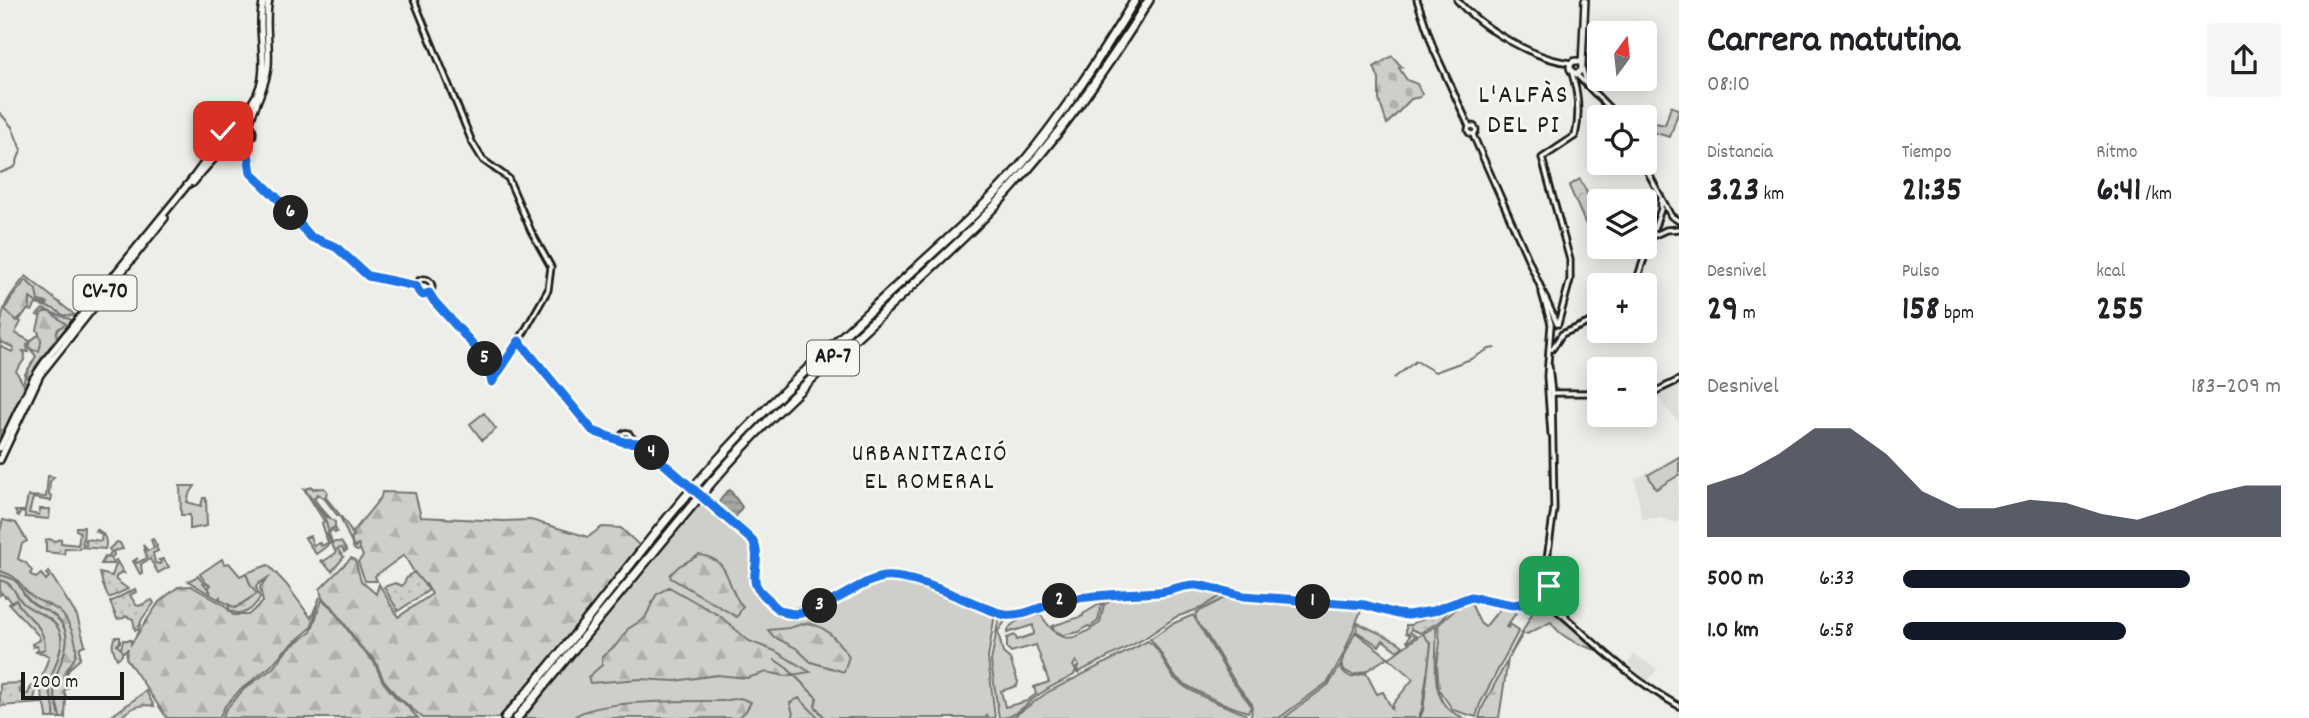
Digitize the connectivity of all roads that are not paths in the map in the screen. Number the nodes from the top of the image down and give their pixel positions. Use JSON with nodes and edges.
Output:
{"nodes":[{"id":1,"x":266,"y":0,"type":"edge"},
{"id":2,"x":414,"y":0,"type":"edge"},
{"id":3,"x":1135,"y":0,"type":"edge"},
{"id":4,"x":1149,"y":0,"type":"edge"},
{"id":5,"x":1417,"y":0,"type":"edge"},
{"id":6,"x":1457,"y":0,"type":"edge"},
{"id":7,"x":1585,"y":0,"type":"edge"},
{"id":8,"x":1576,"y":67,"type":"junction"},
{"id":9,"x":1586,"y":83,"type":"junction"},
{"id":10,"x":1607,"y":105,"type":"edge"},
{"id":11,"x":234,"y":117,"type":"junction"},
{"id":12,"x":250,"y":123,"type":"junction"},
{"id":13,"x":223,"y":131,"type":"junction"},
{"id":14,"x":244,"y":145,"type":"junction"},
{"id":15,"x":236,"y":146,"type":"junction"},
{"id":16,"x":1649,"y":175,"type":"edge"},
{"id":17,"x":1661,"y":200,"type":"junction"},
{"id":18,"x":1672,"y":217,"type":"junction"},
{"id":19,"x":1658,"y":220,"type":"junction"},
{"id":20,"x":1679,"y":222,"type":"edge"},
{"id":21,"x":1668,"y":229,"type":"junction"},
{"id":22,"x":1679,"y":229,"type":"edge"},
{"id":23,"x":1657,"y":234,"type":"edge"},
{"id":24,"x":416,"y":286,"type":"junction"},
{"id":25,"x":1541,"y":288,"type":"junction"},
{"id":26,"x":429,"y":293,"type":"junction"},
{"id":27,"x":1587,"y":323,"type":"edge"},
{"id":28,"x":1560,"y":329,"type":"junction"},
{"id":29,"x":1552,"y":331,"type":"junction"},
{"id":30,"x":519,"y":341,"type":"junction"},
{"id":31,"x":1550,"y":355,"type":"junction"},
{"id":32,"x":1549,"y":366,"type":"junction"},
{"id":33,"x":1547,"y":376,"type":"junction"},
{"id":34,"x":1679,"y":380,"type":"edge"},
{"id":35,"x":1657,"y":391,"type":"edge"},
{"id":36,"x":1587,"y":393,"type":"edge"},
{"id":37,"x":1553,"y":394,"type":"junction"},
{"id":38,"x":1550,"y":418,"type":"junction"},
{"id":39,"x":630,"y":436,"type":"junction"},
{"id":40,"x":1552,"y":436,"type":"junction"},
{"id":41,"x":622,"y":439,"type":"junction"},
{"id":42,"x":628,"y":441,"type":"junction"},
{"id":43,"x":640,"y":443,"type":"junction"},
{"id":44,"x":0,"y":449,"type":"edge"},
{"id":45,"x":0,"y":460,"type":"edge"},
{"id":46,"x":1546,"y":567,"type":"junction"},
{"id":47,"x":1542,"y":590,"type":"junction"},
{"id":48,"x":1551,"y":592,"type":"junction"},
{"id":49,"x":1545,"y":599,"type":"junction"},
{"id":50,"x":1535,"y":602,"type":"junction"},
{"id":51,"x":1574,"y":625,"type":"junction"},
{"id":52,"x":1679,"y":707,"type":"edge"},
{"id":53,"x":505,"y":718,"type":"edge"},
{"id":54,"x":517,"y":718,"type":"edge"}],
"edges":[{"from":1,"to":11,"type":"main road","number":"CV-70"},
{"from":1,"to":12,"type":"main road","number":"CV-70"},
{"from":2,"to":30,"type":"street"},
{"from":3,"to":53,"type":"highway","number":"AP-7"},
{"from":4,"to":54,"type":"highway","number":"AP-7"},
{"from":5,"to":25,"type":"street"},
{"from":6,"to":8,"type":"street"},
{"from":7,"to":8,"type":"main road"},
{"from":8,"to":9,"type":"street"},
{"from":8,"to":9,"type":"street"},
{"from":8,"to":28,"type":"street"},
{"from":9,"to":10,"type":"street"},
{"from":11,"to":12,"type":"main road"},
{"from":11,"to":13,"type":"main road","number":"CV-70"},
{"from":12,"to":14,"type":"main road","number":"CV-70"},
{"from":13,"to":15,"type":"main road"},
{"from":13,"to":44,"type":"main road","number":"CV-70"},
{"from":14,"to":15,"type":"main road","number":"CV-70"},
{"from":14,"to":24,"type":"street"},
{"from":15,"to":45,"type":"main road","number":"CV-70"},
{"from":16,"to":17,"type":"street"},
{"from":17,"to":18,"type":"street"},
{"from":17,"to":19,"type":"street"},
{"from":18,"to":19,"type":"street"},
{"from":18,"to":20,"type":"street"},
{"from":18,"to":21,"type":"street"},
{"from":19,"to":21,"type":"street"},
{"from":21,"to":22,"type":"street"},
{"from":21,"to":23,"type":"street"},
{"from":24,"to":26,"type":"street"},
{"from":24,"to":26,"type":"street"},
{"from":25,"to":28,"type":"street"},
{"from":25,"to":29,"type":"street"},
{"from":26,"to":30,"type":"street"},
{"from":27,"to":28,"type":"street"},
{"from":28,"to":29,"type":"street"},
{"from":28,"to":29,"type":"street"},
{"from":28,"to":31,"type":"street"},
{"from":29,"to":31,"type":"street"},
{"from":30,"to":41,"type":"street"},
{"from":31,"to":32,"type":"street"},
{"from":32,"to":33,"type":"street"},
{"from":32,"to":37,"type":"street"},
{"from":33,"to":37,"type":"street"},
{"from":33,"to":38,"type":"street"},
{"from":34,"to":35,"type":"street"},
{"from":36,"to":37,"type":"street"},
{"from":37,"to":38,"type":"street"},
{"from":37,"to":40,"type":"street"},
{"from":38,"to":40,"type":"street"},
{"from":39,"to":41,"type":"street"},
{"from":39,"to":42,"type":"street"},
{"from":39,"to":43,"type":"street"},
{"from":40,"to":46,"type":"street"},
{"from":41,"to":42,"type":"street"},
{"from":42,"to":43,"type":"street"},
{"from":43,"to":50,"type":"street","bridge":true},
{"from":46,"to":47,"type":"street"},
{"from":46,"to":48,"type":"street"},
{"from":47,"to":48,"type":"street"},
{"from":47,"to":49,"type":"street"},
{"from":47,"to":50,"type":"street"},
{"from":48,"to":49,"type":"street"},
{"from":48,"to":51,"type":"street"},
{"from":49,"to":50,"type":"street"},
{"from":49,"to":51,"type":"street"},
{"from":51,"to":52,"type":"street"}]}
